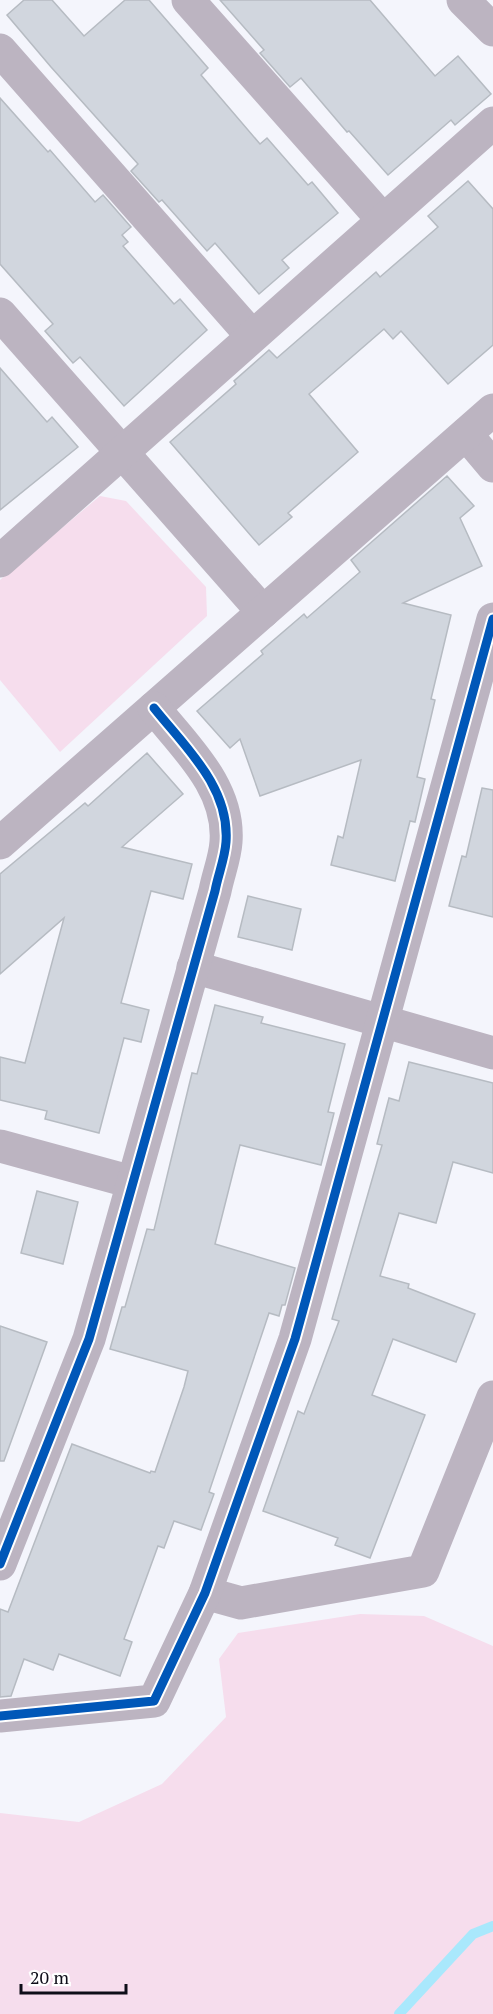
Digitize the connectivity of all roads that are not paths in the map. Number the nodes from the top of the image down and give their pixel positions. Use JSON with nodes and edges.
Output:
{"nodes":[{"id":1,"x":188,"y":0,"type":"edge"},
{"id":2,"x":463,"y":0,"type":"edge"},
{"id":3,"x":493,"y":30,"type":"edge"},
{"id":4,"x":0,"y":50,"type":"edge"},
{"id":5,"x":493,"y":123,"type":"edge"},
{"id":6,"x":383,"y":220,"type":"junction"},
{"id":7,"x":0,"y":314,"type":"edge"},
{"id":8,"x":252,"y":336,"type":"junction"},
{"id":9,"x":493,"y":410,"type":"edge"},
{"id":10,"x":466,"y":434,"type":"junction"},
{"id":11,"x":122,"y":452,"type":"junction"},
{"id":12,"x":493,"y":466,"type":"edge"},
{"id":13,"x":0,"y":561,"type":"edge"},
{"id":14,"x":263,"y":612,"type":"junction"},
{"id":15,"x":493,"y":619,"type":"edge"},
{"id":16,"x":154,"y":708,"type":"junction"},
{"id":17,"x":0,"y":843,"type":"edge"},
{"id":18,"x":193,"y":967,"type":"junction"},
{"id":19,"x":382,"y":1021,"type":"junction"},
{"id":20,"x":493,"y":1053,"type":"edge"},
{"id":21,"x":0,"y":1146,"type":"edge"},
{"id":22,"x":132,"y":1182,"type":"junction"},
{"id":23,"x":493,"y":1397,"type":"edge"},
{"id":24,"x":0,"y":1564,"type":"edge"},
{"id":25,"x":205,"y":1593,"type":"junction"},
{"id":26,"x":0,"y":1716,"type":"edge"}],
"edges":[{"from":1,"to":6,"type":"street"},
{"from":2,"to":3,"type":"street"},
{"from":4,"to":8,"type":"street"},
{"from":5,"to":6,"type":"street"},
{"from":6,"to":8,"type":"street"},
{"from":7,"to":11,"type":"street"},
{"from":8,"to":11,"type":"street"},
{"from":9,"to":10,"type":"street"},
{"from":10,"to":12,"type":"street"},
{"from":10,"to":14,"type":"street"},
{"from":11,"to":13,"type":"street"},
{"from":11,"to":14,"type":"street"},
{"from":14,"to":16,"type":"street"},
{"from":15,"to":19,"type":"street"},
{"from":16,"to":17,"type":"street"},
{"from":16,"to":18,"type":"street"},
{"from":18,"to":19,"type":"street"},
{"from":18,"to":22,"type":"street"},
{"from":19,"to":20,"type":"street"},
{"from":19,"to":25,"type":"street"},
{"from":21,"to":22,"type":"street"},
{"from":22,"to":24,"type":"street"},
{"from":23,"to":25,"type":"street"},
{"from":25,"to":26,"type":"street"}]}
